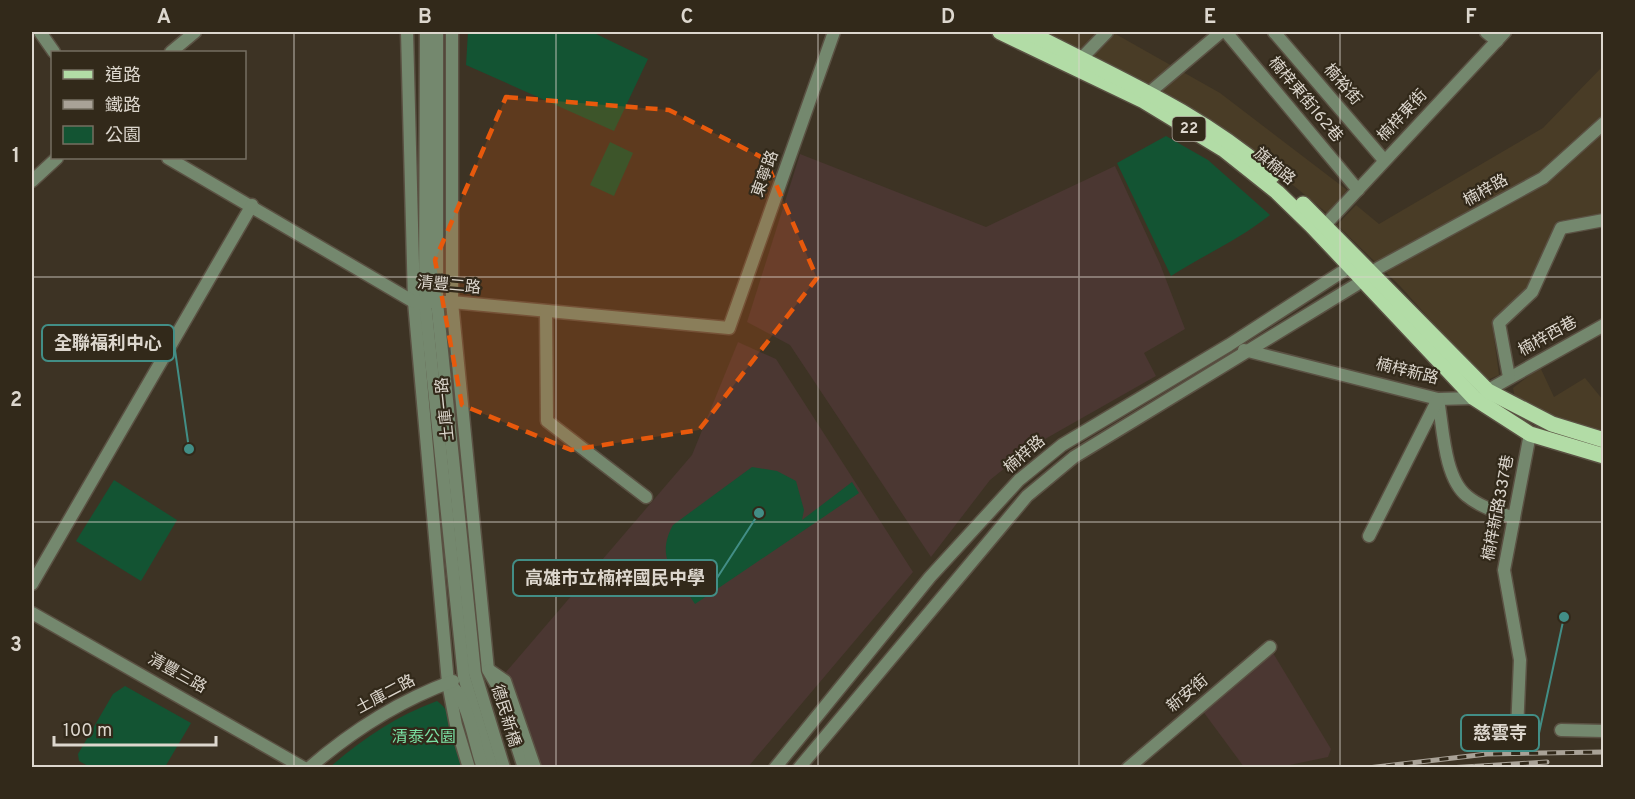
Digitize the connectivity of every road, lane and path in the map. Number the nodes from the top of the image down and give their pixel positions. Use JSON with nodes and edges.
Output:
{"nodes":[{"id":1,"x":40,"y":32,"type":"edge"},
{"id":2,"x":195,"y":32,"type":"edge"},
{"id":3,"x":407,"y":32,"type":"edge"},
{"id":4,"x":426,"y":32,"type":"edge"},
{"id":5,"x":437,"y":32,"type":"edge"},
{"id":6,"x":452,"y":32,"type":"edge"},
{"id":7,"x":834,"y":32,"type":"edge"},
{"id":8,"x":1000,"y":32,"type":"edge"},
{"id":9,"x":1028,"y":32,"type":"edge"},
{"id":10,"x":1107,"y":32,"type":"edge"},
{"id":11,"x":1221,"y":32,"type":"edge"},
{"id":12,"x":1226,"y":32,"type":"edge"},
{"id":13,"x":1274,"y":32,"type":"edge"},
{"id":14,"x":1486,"y":32,"type":"edge"},
{"id":15,"x":1501,"y":36,"type":"edge"},
{"id":16,"x":53,"y":51,"type":"edge"},
{"id":17,"x":172,"y":51,"type":"edge"},
{"id":18,"x":1076,"y":62,"type":"junction"},
{"id":19,"x":1147,"y":96,"type":"junction"},
{"id":20,"x":1604,"y":123,"type":"edge"},
{"id":21,"x":56,"y":159,"type":"edge"},
{"id":22,"x":170,"y":159,"type":"edge"},
{"id":23,"x":1384,"y":160,"type":"junction"},
{"id":24,"x":32,"y":181,"type":"edge"},
{"id":25,"x":1358,"y":190,"type":"junction"},
{"id":26,"x":252,"y":205,"type":"junction"},
{"id":27,"x":1604,"y":220,"type":"edge"},
{"id":28,"x":1326,"y":224,"type":"junction"},
{"id":29,"x":1351,"y":266,"type":"junction"},
{"id":30,"x":1369,"y":276,"type":"junction"},
{"id":31,"x":425,"y":302,"type":"junction"},
{"id":32,"x":452,"y":302,"type":"junction"},
{"id":33,"x":546,"y":312,"type":"junction"},
{"id":34,"x":1604,"y":325,"type":"edge"},
{"id":35,"x":729,"y":328,"type":"joint"},
{"id":36,"x":1229,"y":345,"type":"junction"},
{"id":37,"x":1247,"y":351,"type":"junction"},
{"id":38,"x":1509,"y":377,"type":"junction"},
{"id":39,"x":1488,"y":391,"type":"junction"},
{"id":40,"x":1474,"y":398,"type":"junction"},
{"id":41,"x":1438,"y":399,"type":"junction"},
{"id":42,"x":1530,"y":434,"type":"junction"},
{"id":43,"x":1604,"y":440,"type":"edge"},
{"id":44,"x":1604,"y":456,"type":"edge"},
{"id":45,"x":646,"y":497,"type":"dead end"},
{"id":46,"x":1514,"y":518,"type":"junction"},
{"id":47,"x":1369,"y":536,"type":"dead end"},
{"id":48,"x":32,"y":584,"type":"edge"},
{"id":49,"x":32,"y":613,"type":"edge"},
{"id":50,"x":1270,"y":647,"type":"dead end"},
{"id":51,"x":488,"y":670,"type":"junction"},
{"id":52,"x":469,"y":675,"type":"junction"},
{"id":53,"x":448,"y":683,"type":"junction"},
{"id":54,"x":1561,"y":730,"type":"dead end"},
{"id":55,"x":1517,"y":731,"type":"dead end"},
{"id":56,"x":1604,"y":731,"type":"edge"},
{"id":57,"x":481,"y":763,"type":"edge"},
{"id":58,"x":304,"y":768,"type":"edge"},
{"id":59,"x":309,"y":768,"type":"edge"},
{"id":60,"x":469,"y":768,"type":"edge"},
{"id":61,"x":492,"y":768,"type":"edge"},
{"id":62,"x":504,"y":768,"type":"edge"},
{"id":63,"x":525,"y":768,"type":"edge"},
{"id":64,"x":535,"y":768,"type":"edge"},
{"id":65,"x":775,"y":768,"type":"edge"},
{"id":66,"x":800,"y":768,"type":"edge"},
{"id":67,"x":1128,"y":768,"type":"edge"}],
"edges":[{"from":1,"to":16,"type":"street"},
{"from":2,"to":17,"type":"street"},
{"from":3,"to":31,"type":"street","name":"土庫一路"},
{"from":4,"to":31,"type":"street","name":"土庫一路"},
{"from":5,"to":31,"type":"street","name":"土庫一路"},
{"from":6,"to":32,"type":"street","name":"土庫一路"},
{"from":7,"to":35,"type":"street","name":"東寧路"},
{"from":8,"to":18,"type":"main road","name":"旗楠路","number":"22"},
{"from":9,"to":18,"type":"main road","name":"旗楠路","number":"22"},
{"from":10,"to":18,"type":"street"},
{"from":11,"to":19,"type":"street"},
{"from":12,"to":25,"type":"street","name":"楠梓東街162巷"},
{"from":13,"to":23,"type":"street","name":"楠裕街"},
{"from":14,"to":15,"type":"street"},
{"from":15,"to":23,"type":"street","name":"楠梓東街"},
{"from":18,"to":19,"type":"main road","name":"旗楠路","number":"22"},
{"from":19,"to":28,"type":"main road","name":"旗楠路","number":"22"},
{"from":19,"to":29,"type":"main road","name":"旗楠路","number":"22"},
{"from":20,"to":30,"type":"street","name":"楠梓路"},
{"from":21,"to":24,"type":"street"},
{"from":22,"to":26,"type":"street","name":"清豐二路"},
{"from":23,"to":25,"type":"street","name":"楠梓東街"},
{"from":25,"to":28,"type":"street","name":"楠梓東街"},
{"from":26,"to":31,"type":"street","name":"清豐二路"},
{"from":26,"to":48,"type":"street"},
{"from":27,"to":38,"type":"street","name":"楠梓西巷"},
{"from":28,"to":30,"type":"main road","name":"旗楠路","number":"22"},
{"from":29,"to":30,"type":"main road","name":"旗楠路","number":"22"},
{"from":29,"to":36,"type":"street","name":"楠梓路"},
{"from":30,"to":37,"type":"street","name":"楠梓路"},
{"from":30,"to":39,"type":"main road","name":"旗楠路","number":"22"},
{"from":30,"to":40,"type":"main road","name":"旗楠路","number":"22"},
{"from":31,"to":32,"type":"street","name":"清豐二路"},
{"from":31,"to":52,"type":"street","name":"土庫一路"},
{"from":31,"to":53,"type":"street","name":"土庫一路"},
{"from":32,"to":33,"type":"street","name":"清豐二路"},
{"from":32,"to":51,"type":"street","name":"土庫一路"},
{"from":33,"to":35,"type":"street","name":"清豐二路"},
{"from":33,"to":45,"type":"street"},
{"from":34,"to":38,"type":"street","name":"楠梓西巷"},
{"from":36,"to":37,"type":"street","name":"楠梓新路"},
{"from":36,"to":65,"type":"street","name":"楠梓路"},
{"from":37,"to":41,"type":"street","name":"楠梓新路"},
{"from":37,"to":66,"type":"street","name":"楠梓路"},
{"from":38,"to":39,"type":"street","name":"楠梓西巷"},
{"from":39,"to":40,"type":"street","name":"楠梓西巷"},
{"from":39,"to":43,"type":"main road","number":"22"},
{"from":40,"to":41,"type":"street","name":"楠梓新路"},
{"from":40,"to":42,"type":"main road","number":"22"},
{"from":41,"to":46,"type":"street"},
{"from":41,"to":47,"type":"street"},
{"from":42,"to":44,"type":"main road","number":"22"},
{"from":42,"to":46,"type":"street","name":"楠梓新路337巷"},
{"from":46,"to":55,"type":"street","name":"楠梓新路337巷"},
{"from":49,"to":58,"type":"street","name":"清豐三路"},
{"from":50,"to":67,"type":"street","name":"新安街"},
{"from":51,"to":52,"type":"street","name":"土庫二路"},
{"from":51,"to":63,"type":"street"},
{"from":51,"to":64,"type":"street"},
{"from":52,"to":53,"type":"street","name":"土庫二路"},
{"from":52,"to":61,"type":"street","name":"德民新橋"},
{"from":52,"to":62,"type":"street","name":"德民新橋"},
{"from":53,"to":57,"type":"street"},
{"from":53,"to":59,"type":"street","name":"土庫二路"},
{"from":53,"to":60,"type":"street","name":"土庫一路"},
{"from":54,"to":56,"type":"street"}]}
